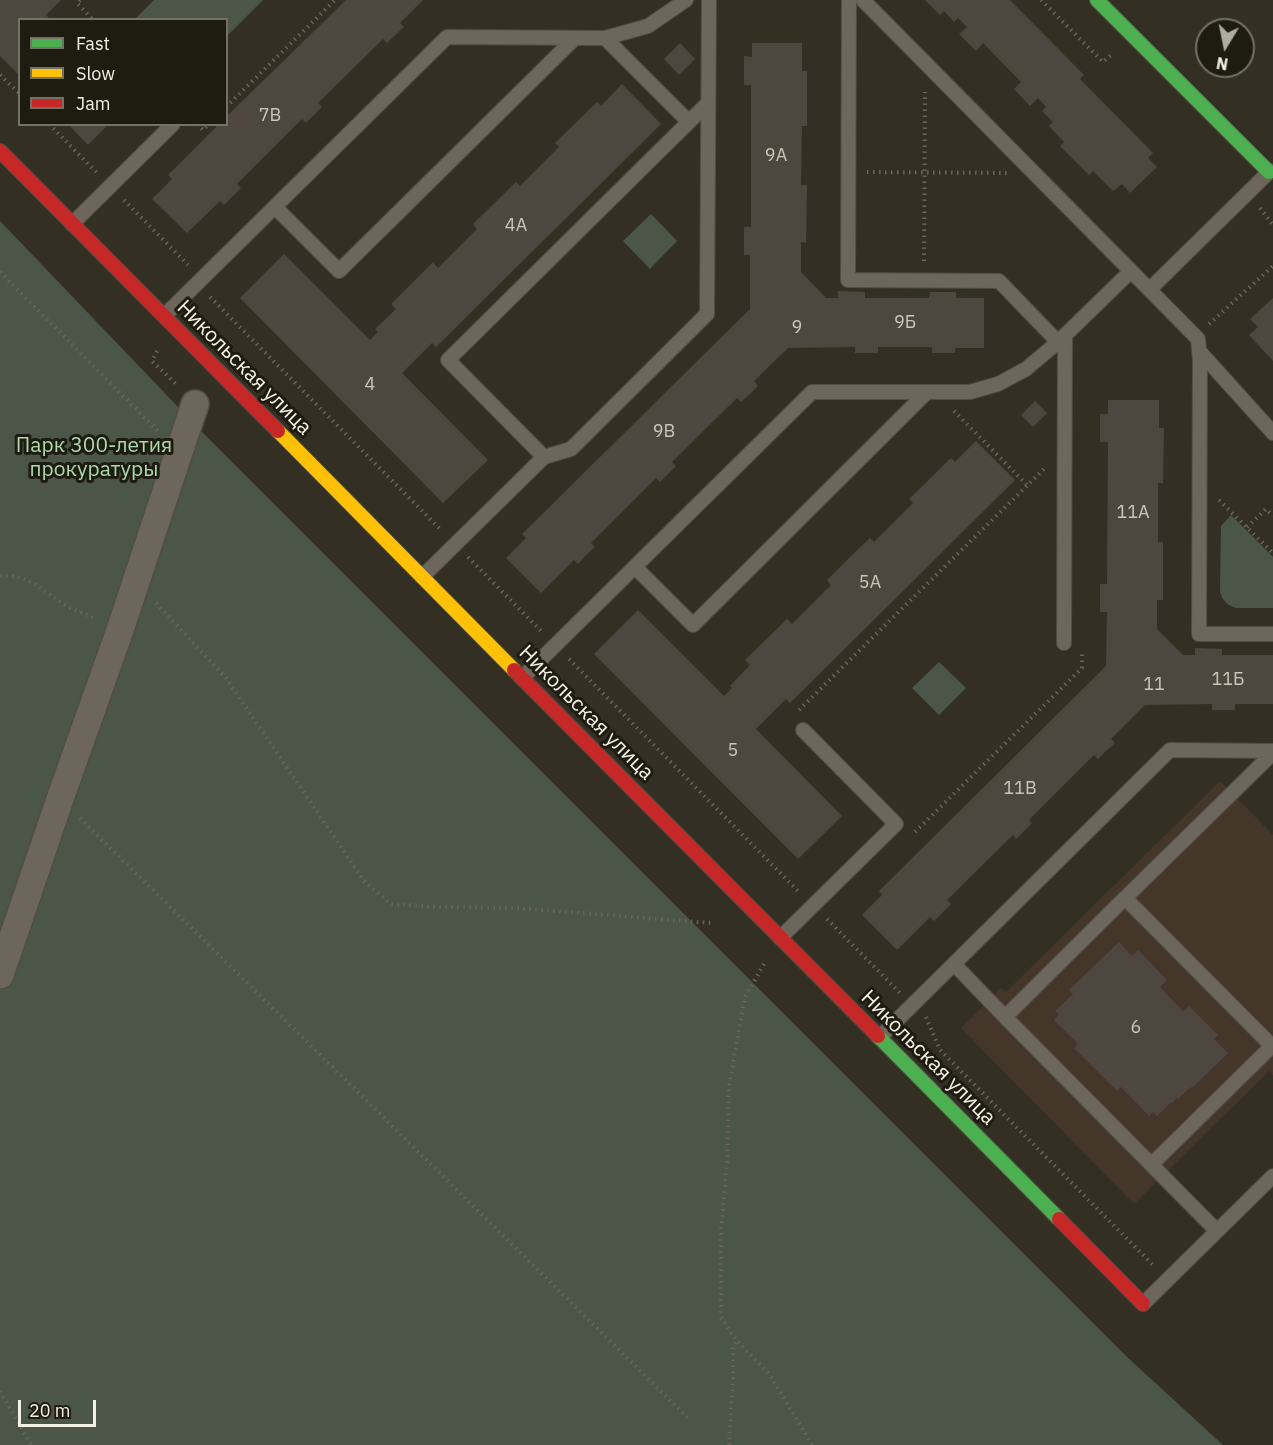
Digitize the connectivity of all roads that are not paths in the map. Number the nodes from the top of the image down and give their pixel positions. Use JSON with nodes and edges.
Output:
{"nodes":[{"id":1,"x":686,"y":0,"type":"edge"},
{"id":2,"x":709,"y":0,"type":"edge"},
{"id":3,"x":849,"y":0,"type":"edge"},
{"id":4,"x":863,"y":0,"type":"edge"},
{"id":5,"x":1097,"y":0,"type":"edge"},
{"id":6,"x":575,"y":38,"type":"junction"},
{"id":7,"x":605,"y":38,"type":"junction"},
{"id":8,"x":708,"y":103,"type":"junction"},
{"id":9,"x":689,"y":122,"type":"junction"},
{"id":10,"x":171,"y":126,"type":"edge"},
{"id":11,"x":0,"y":151,"type":"edge"},
{"id":12,"x":1272,"y":172,"type":"edge"},
{"id":13,"x":275,"y":207,"type":"junction"},
{"id":14,"x":72,"y":224,"type":"junction"},
{"id":15,"x":1131,"y":271,"type":"junction"},
{"id":16,"x":1150,"y":289,"type":"junction"},
{"id":17,"x":164,"y":316,"type":"junction"},
{"id":18,"x":1062,"y":339,"type":"junction"},
{"id":19,"x":1200,"y":352,"type":"junction"},
{"id":20,"x":931,"y":392,"type":"junction"},
{"id":21,"x":195,"y":404,"type":"dead end"},
{"id":22,"x":1273,"y":433,"type":"edge"},
{"id":23,"x":544,"y":457,"type":"junction"},
{"id":24,"x":635,"y":567,"type":"junction"},
{"id":25,"x":422,"y":577,"type":"junction"},
{"id":26,"x":1273,"y":634,"type":"edge"},
{"id":27,"x":1064,"y":643,"type":"dead end"},
{"id":28,"x":522,"y":678,"type":"junction"},
{"id":29,"x":802,"y":730,"type":"road end"},
{"id":30,"x":1273,"y":752,"type":"edge"},
{"id":31,"x":1125,"y":898,"type":"junction"},
{"id":32,"x":780,"y":938,"type":"junction"},
{"id":33,"x":954,"y":964,"type":"junction"},
{"id":34,"x":0,"y":975,"type":"edge"},
{"id":35,"x":1005,"y":1017,"type":"junction"},
{"id":36,"x":879,"y":1038,"type":"junction"},
{"id":37,"x":1272,"y":1047,"type":"edge"},
{"id":38,"x":1152,"y":1164,"type":"junction"},
{"id":39,"x":1273,"y":1176,"type":"edge"},
{"id":40,"x":1217,"y":1231,"type":"junction"},
{"id":41,"x":1143,"y":1304,"type":"joint"}],
"edges":[{"from":1,"to":7,"type":"lane"},
{"from":2,"to":8,"type":"lane"},
{"from":3,"to":18,"type":"lane"},
{"from":4,"to":15,"type":"lane"},
{"from":5,"to":12,"type":"street"},
{"from":6,"to":7,"type":"lane"},
{"from":6,"to":13,"type":"lane"},
{"from":6,"to":13,"type":"lane"},
{"from":7,"to":9,"type":"lane"},
{"from":8,"to":9,"type":"lane"},
{"from":8,"to":23,"type":"lane"},
{"from":9,"to":23,"type":"lane"},
{"from":10,"to":14,"type":"lane"},
{"from":11,"to":14,"type":"street","name":"Никольская улица"},
{"from":12,"to":16,"type":"lane"},
{"from":13,"to":17,"type":"lane"},
{"from":14,"to":17,"type":"street","name":"Никольская улица"},
{"from":15,"to":16,"type":"lane"},
{"from":15,"to":18,"type":"lane"},
{"from":16,"to":19,"type":"lane"},
{"from":17,"to":25,"type":"street","name":"Никольская улица"},
{"from":18,"to":20,"type":"lane"},
{"from":18,"to":27,"type":"lane"},
{"from":19,"to":22,"type":"lane"},
{"from":19,"to":26,"type":"lane"},
{"from":20,"to":24,"type":"lane"},
{"from":20,"to":24,"type":"lane"},
{"from":21,"to":34,"type":"street"},
{"from":23,"to":25,"type":"lane"},
{"from":24,"to":28,"type":"lane"},
{"from":25,"to":28,"type":"street","name":"Никольская улица"},
{"from":28,"to":32,"type":"street","name":"Никольская улица"},
{"from":29,"to":32,"type":"lane"},
{"from":30,"to":31,"type":"lane"},
{"from":30,"to":33,"type":"lane"},
{"from":31,"to":35,"type":"lane"},
{"from":31,"to":37,"type":"lane"},
{"from":32,"to":36,"type":"street","name":"Никольская улица"},
{"from":33,"to":35,"type":"lane"},
{"from":33,"to":36,"type":"lane"},
{"from":35,"to":38,"type":"lane"},
{"from":36,"to":41,"type":"street","name":"Никольская улица"},
{"from":37,"to":38,"type":"lane"},
{"from":38,"to":40,"type":"lane"},
{"from":39,"to":40,"type":"lane"},
{"from":40,"to":41,"type":"lane"}]}
